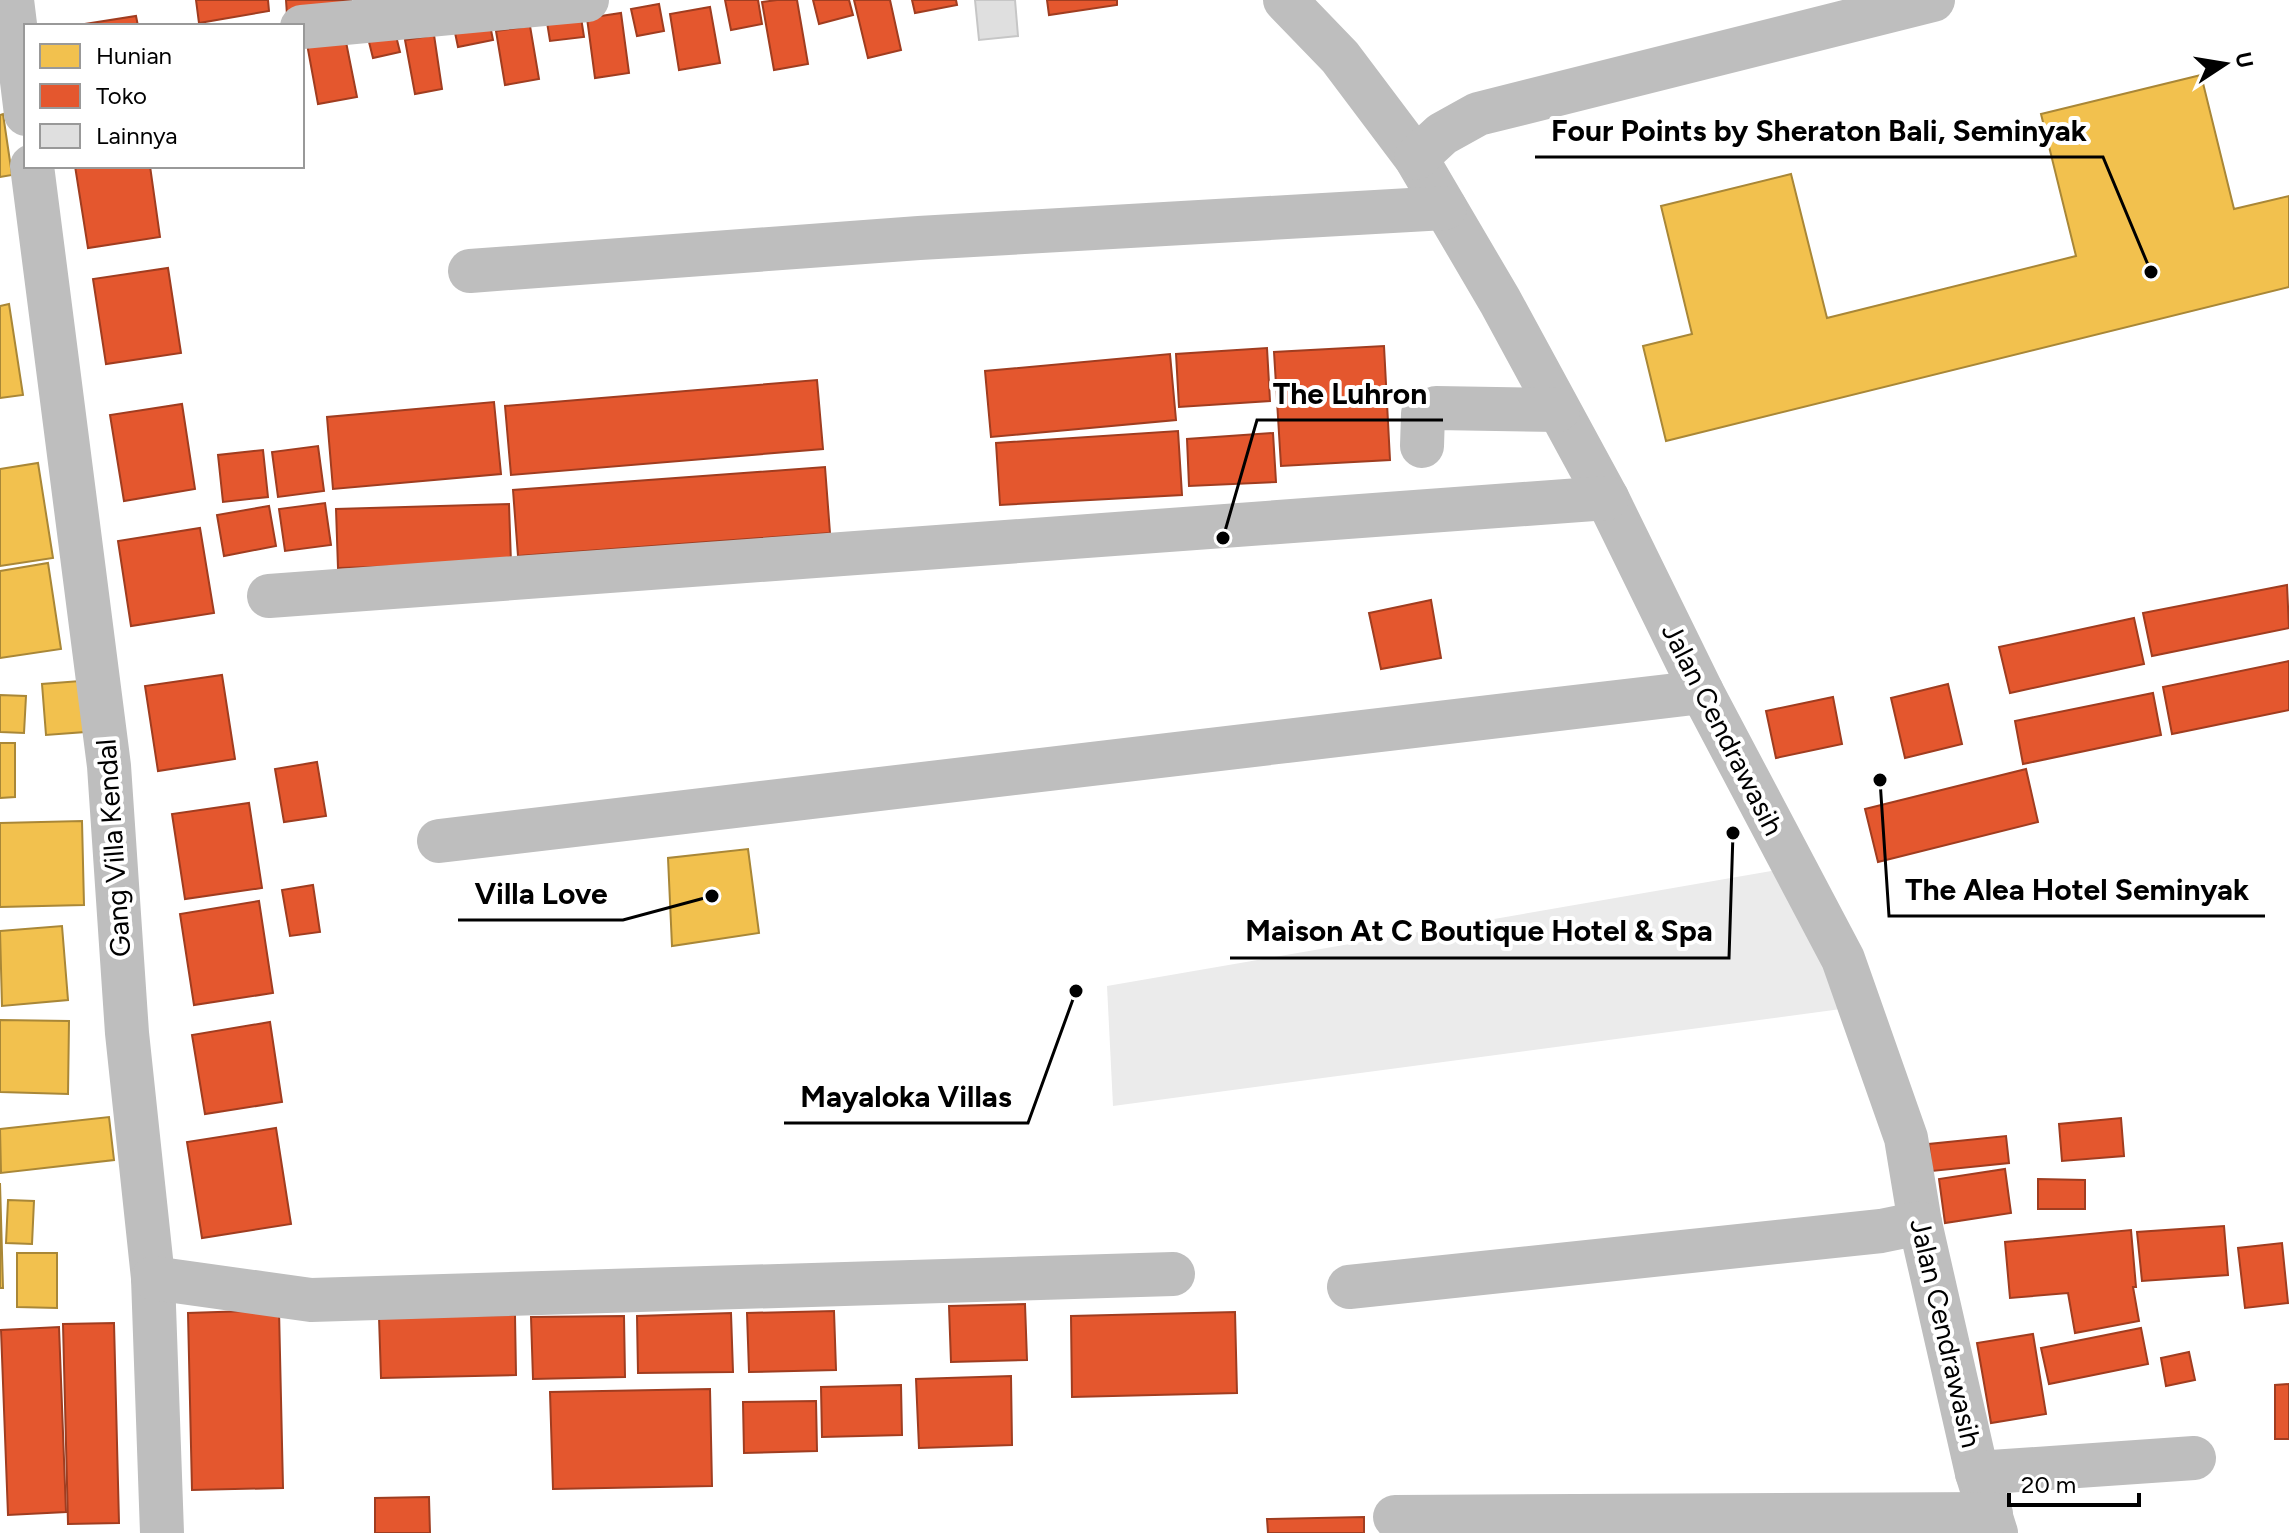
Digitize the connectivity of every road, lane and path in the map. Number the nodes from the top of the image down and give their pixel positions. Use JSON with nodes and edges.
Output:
{"nodes":[{"id":1,"x":12,"y":0,"type":"edge"},
{"id":2,"x":587,"y":0,"type":"edge"},
{"id":3,"x":1285,"y":0,"type":"edge"},
{"id":4,"x":1933,"y":0,"type":"edge"},
{"id":5,"x":304,"y":27,"type":"edge"},
{"id":6,"x":24,"y":98,"type":"edge"},
{"id":7,"x":1416,"y":158,"type":"junction"},
{"id":8,"x":32,"y":168,"type":"edge"},
{"id":9,"x":1445,"y":208,"type":"junction"},
{"id":10,"x":470,"y":271,"type":"dead end"},
{"id":11,"x":1558,"y":410,"type":"junction"},
{"id":12,"x":1422,"y":446,"type":"dead end"},
{"id":13,"x":1607,"y":498,"type":"junction"},
{"id":14,"x":269,"y":596,"type":"dead end"},
{"id":15,"x":1702,"y":692,"type":"junction"},
{"id":16,"x":439,"y":841,"type":"dead end"},
{"id":17,"x":1920,"y":1223,"type":"junction"},
{"id":18,"x":1173,"y":1274,"type":"dead end"},
{"id":19,"x":153,"y":1278,"type":"junction"},
{"id":20,"x":1349,"y":1287,"type":"dead end"},
{"id":21,"x":2194,"y":1458,"type":"dead end"},
{"id":22,"x":1977,"y":1473,"type":"junction"},
{"id":23,"x":1395,"y":1517,"type":"dead end"},
{"id":24,"x":1993,"y":1524,"type":"edge"},
{"id":25,"x":162,"y":1533,"type":"edge"}],
"edges":[{"from":1,"to":6,"type":"street"},
{"from":2,"to":5,"type":"street"},
{"from":3,"to":7,"type":"street","name":"Jalan Cendrawasih"},
{"from":4,"to":7,"type":"street"},
{"from":7,"to":9,"type":"street","name":"Jalan Cendrawasih"},
{"from":8,"to":19,"type":"street","name":"Gang Villa Kendal"},
{"from":9,"to":10,"type":"street"},
{"from":9,"to":11,"type":"street","name":"Jalan Cendrawasih"},
{"from":11,"to":12,"type":"street"},
{"from":11,"to":13,"type":"street","name":"Jalan Cendrawasih"},
{"from":13,"to":14,"type":"street"},
{"from":13,"to":15,"type":"street","name":"Jalan Cendrawasih"},
{"from":15,"to":16,"type":"street"},
{"from":15,"to":17,"type":"street","name":"Jalan Cendrawasih"},
{"from":17,"to":20,"type":"street"},
{"from":17,"to":22,"type":"street","name":"Jalan Cendrawasih"},
{"from":18,"to":19,"type":"street"},
{"from":19,"to":25,"type":"street","name":"Gang Villa Kendal"},
{"from":21,"to":22,"type":"street"},
{"from":22,"to":24,"type":"street","name":"Jalan Cendrawasih"},
{"from":23,"to":24,"type":"street"}]}
